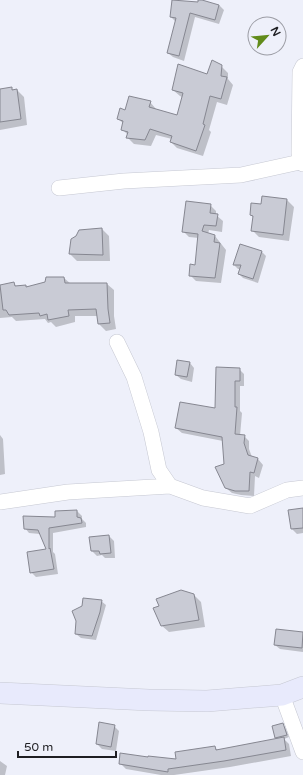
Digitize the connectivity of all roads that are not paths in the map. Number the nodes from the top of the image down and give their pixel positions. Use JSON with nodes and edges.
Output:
{"nodes":[{"id":1,"x":303,"y":66,"type":"edge"},
{"id":2,"x":302,"y":163,"type":"edge"},
{"id":3,"x":59,"y":188,"type":"dead end"},
{"id":4,"x":117,"y":342,"type":"dead end"},
{"id":5,"x":170,"y":486,"type":"junction"},
{"id":6,"x":303,"y":488,"type":"edge"},
{"id":7,"x":0,"y":502,"type":"edge"},
{"id":8,"x":303,"y":687,"type":"edge"},
{"id":9,"x":0,"y":694,"type":"edge"},
{"id":10,"x":282,"y":695,"type":"junction"},
{"id":11,"x":303,"y":752,"type":"edge"}],
"edges":[{"from":1,"to":2,"type":"street"},
{"from":2,"to":3,"type":"street"},
{"from":4,"to":5,"type":"street"},
{"from":5,"to":6,"type":"street"},
{"from":5,"to":7,"type":"street"},
{"from":8,"to":10,"type":"main road"},
{"from":9,"to":10,"type":"main road"},
{"from":10,"to":11,"type":"street"}]}
